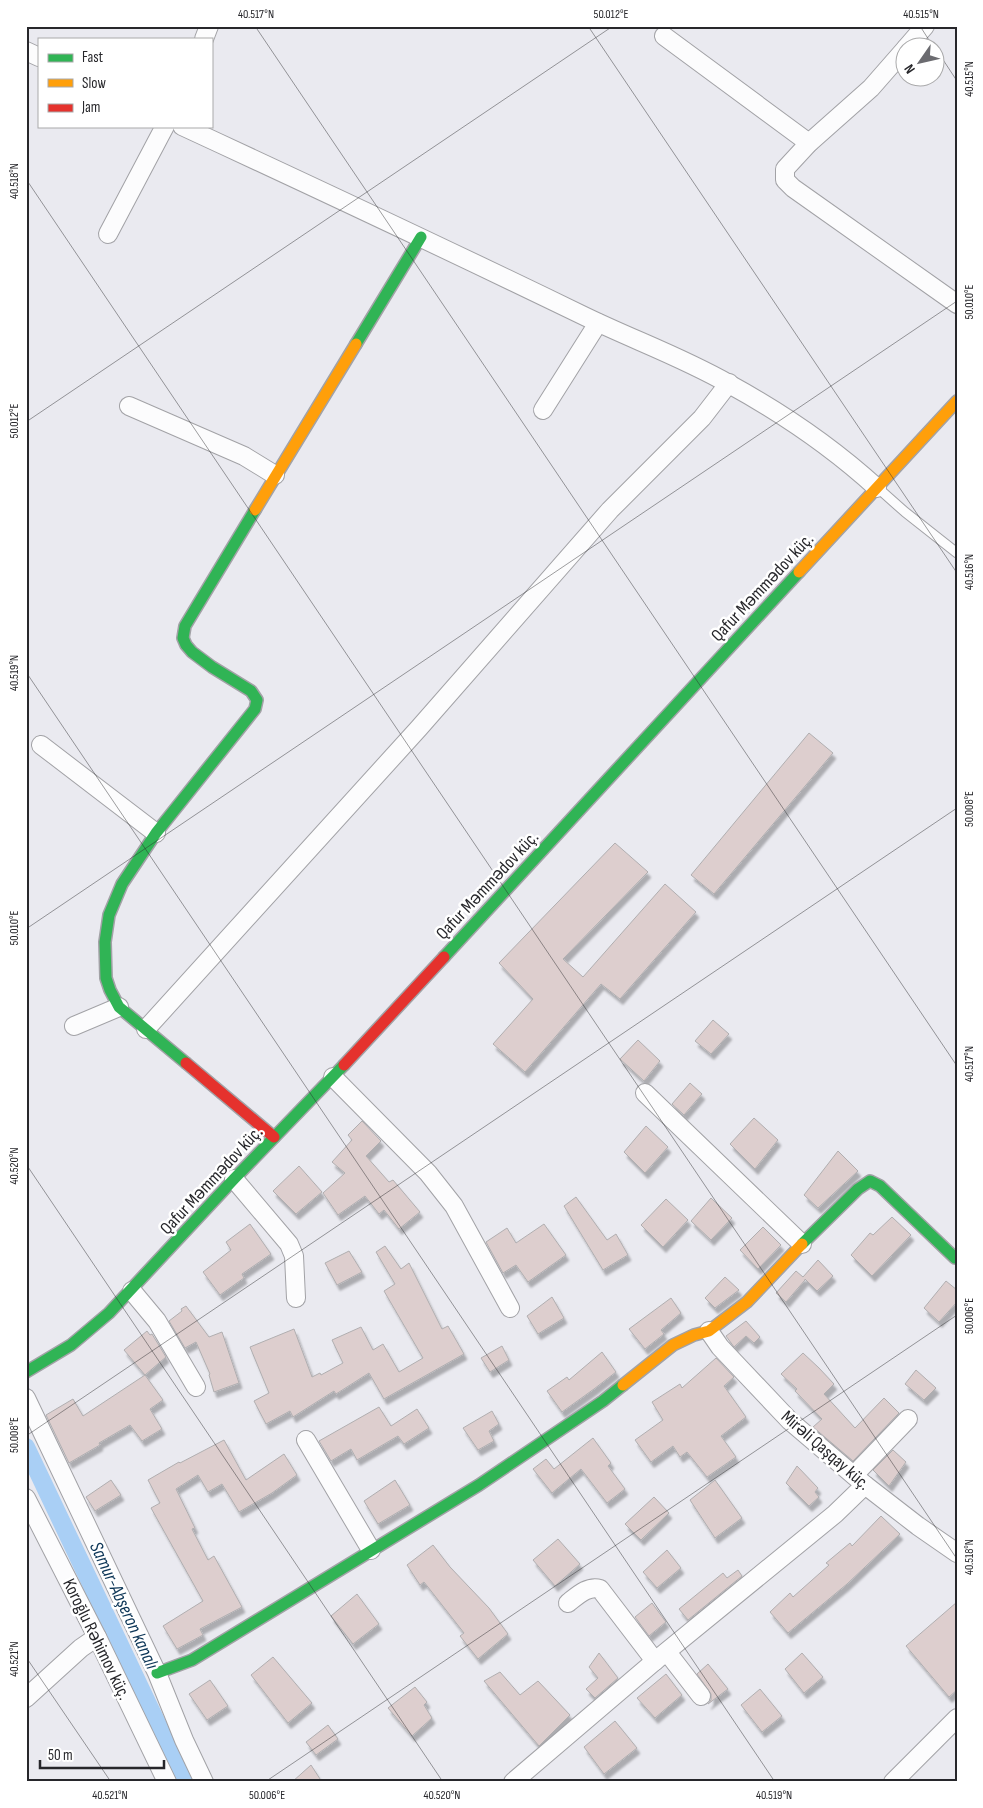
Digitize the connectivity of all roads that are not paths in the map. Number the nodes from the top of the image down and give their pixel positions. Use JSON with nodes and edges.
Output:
{"nodes":[{"id":1,"x":209,"y":26,"type":"edge"},
{"id":2,"x":925,"y":26,"type":"edge"},
{"id":3,"x":664,"y":36,"type":"dead end"},
{"id":4,"x":204,"y":38,"type":"edge"},
{"id":5,"x":915,"y":38,"type":"edge"},
{"id":6,"x":26,"y":51,"type":"edge"},
{"id":7,"x":38,"y":57,"type":"edge"},
{"id":8,"x":896,"y":59,"type":"edge"},
{"id":9,"x":164,"y":128,"type":"edge"},
{"id":10,"x":186,"y":128,"type":"edge"},
{"id":11,"x":809,"y":143,"type":"junction"},
{"id":12,"x":108,"y":234,"type":"dead end"},
{"id":13,"x":421,"y":237,"type":"junction"},
{"id":14,"x":957,"y":304,"type":"edge"},
{"id":15,"x":598,"y":323,"type":"junction"},
{"id":16,"x":729,"y":383,"type":"junction"},
{"id":17,"x":957,"y":401,"type":"edge"},
{"id":18,"x":129,"y":406,"type":"dead end"},
{"id":19,"x":543,"y":410,"type":"dead end"},
{"id":20,"x":275,"y":476,"type":"junction"},
{"id":21,"x":877,"y":488,"type":"junction"},
{"id":22,"x":957,"y":553,"type":"edge"},
{"id":23,"x":41,"y":745,"type":"dead end"},
{"id":24,"x":156,"y":833,"type":"junction"},
{"id":25,"x":119,"y":1006,"type":"junction"},
{"id":26,"x":74,"y":1026,"type":"dead end"},
{"id":27,"x":146,"y":1029,"type":"junction"},
{"id":28,"x":333,"y":1077,"type":"junction"},
{"id":29,"x":645,"y":1092,"type":"dead end"},
{"id":30,"x":274,"y":1138,"type":"junction"},
{"id":31,"x":234,"y":1180,"type":"junction"},
{"id":32,"x":802,"y":1244,"type":"junction"},
{"id":33,"x":955,"y":1258,"type":"dead end"},
{"id":34,"x":132,"y":1291,"type":"junction"},
{"id":35,"x":296,"y":1298,"type":"dead end"},
{"id":36,"x":510,"y":1308,"type":"dead end"},
{"id":37,"x":709,"y":1331,"type":"junction"},
{"id":38,"x":26,"y":1372,"type":"edge"},
{"id":39,"x":196,"y":1387,"type":"dead end"},
{"id":40,"x":26,"y":1398,"type":"edge"},
{"id":41,"x":908,"y":1419,"type":"dead end"},
{"id":42,"x":306,"y":1440,"type":"dead end"},
{"id":43,"x":859,"y":1480,"type":"junction"},
{"id":44,"x":26,"y":1498,"type":"edge"},
{"id":45,"x":371,"y":1550,"type":"junction"},
{"id":46,"x":957,"y":1553,"type":"edge"},
{"id":47,"x":568,"y":1603,"type":"dead end"},
{"id":48,"x":97,"y":1637,"type":"junction"},
{"id":49,"x":661,"y":1657,"type":"junction"},
{"id":50,"x":157,"y":1673,"type":"junction"},
{"id":51,"x":701,"y":1696,"type":"dead end"},
{"id":52,"x":26,"y":1698,"type":"edge"},
{"id":53,"x":957,"y":1718,"type":"edge"},
{"id":54,"x":167,"y":1782,"type":"edge"},
{"id":55,"x":204,"y":1782,"type":"edge"},
{"id":56,"x":512,"y":1782,"type":"edge"},
{"id":57,"x":893,"y":1782,"type":"edge"}],
"edges":[{"from":1,"to":4,"type":"street"},
{"from":2,"to":5,"type":"street"},
{"from":3,"to":11,"type":"street"},
{"from":6,"to":7,"type":"street"},
{"from":8,"to":11,"type":"street"},
{"from":9,"to":12,"type":"street"},
{"from":10,"to":13,"type":"street"},
{"from":11,"to":14,"type":"street"},
{"from":13,"to":15,"type":"street"},
{"from":13,"to":20,"type":"street"},
{"from":15,"to":16,"type":"street"},
{"from":15,"to":19,"type":"street"},
{"from":16,"to":21,"type":"street"},
{"from":16,"to":27,"type":"street"},
{"from":17,"to":21,"type":"street","name":"Qafur Məmmədov küç."},
{"from":18,"to":20,"type":"street"},
{"from":20,"to":24,"type":"street"},
{"from":21,"to":22,"type":"lane"},
{"from":21,"to":28,"type":"street","name":"Qafur Məmmədov küç."},
{"from":23,"to":24,"type":"street"},
{"from":24,"to":25,"type":"street"},
{"from":25,"to":26,"type":"street"},
{"from":25,"to":27,"type":"street"},
{"from":27,"to":30,"type":"street"},
{"from":28,"to":30,"type":"street","name":"Qafur Məmmədov küç."},
{"from":28,"to":36,"type":"street"},
{"from":29,"to":32,"type":"street"},
{"from":30,"to":31,"type":"street","name":"Qafur Məmmədov küç."},
{"from":31,"to":34,"type":"street","name":"Qafur Məmmədov küç."},
{"from":31,"to":35,"type":"street"},
{"from":32,"to":33,"type":"street"},
{"from":32,"to":37,"type":"street"},
{"from":34,"to":38,"type":"street","name":"Qafur Məmmədov küç."},
{"from":34,"to":39,"type":"street"},
{"from":37,"to":43,"type":"street","name":"Mirəli Qaşqay küç."},
{"from":37,"to":45,"type":"street"},
{"from":40,"to":50,"type":"street"},
{"from":41,"to":43,"type":"street"},
{"from":42,"to":45,"type":"street"},
{"from":43,"to":46,"type":"street","name":"Mirəli Qaşqay küç."},
{"from":43,"to":49,"type":"street"},
{"from":44,"to":48,"type":"street","name":"Koroğlu Rəhimov küç."},
{"from":45,"to":50,"type":"street"},
{"from":47,"to":49,"type":"street"},
{"from":48,"to":52,"type":"street"},
{"from":48,"to":54,"type":"street","name":"Koroğlu Rəhimov küç."},
{"from":49,"to":51,"type":"street"},
{"from":49,"to":56,"type":"street"},
{"from":50,"to":55,"type":"street"},
{"from":53,"to":57,"type":"street"}]}
